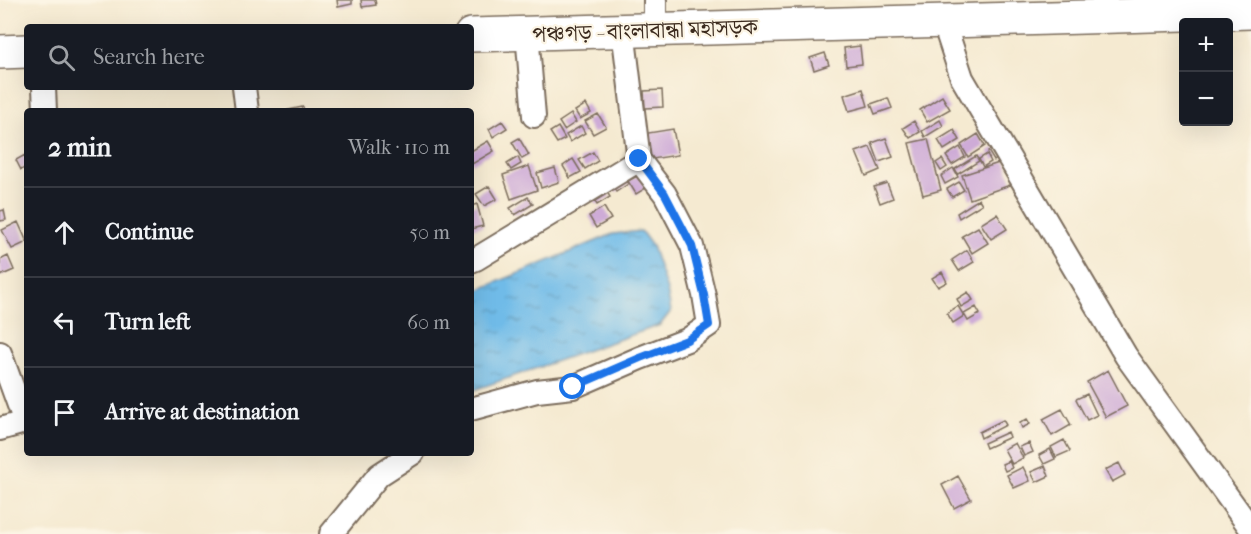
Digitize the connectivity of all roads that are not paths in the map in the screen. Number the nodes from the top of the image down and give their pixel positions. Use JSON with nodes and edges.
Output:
{"nodes":[{"id":1,"x":1251,"y":12,"type":"edge"},
{"id":2,"x":655,"y":15,"type":"edge"},
{"id":3,"x":943,"y":21,"type":"junction"},
{"id":4,"x":623,"y":30,"type":"junction"},
{"id":5,"x":527,"y":33,"type":"junction"},
{"id":6,"x":474,"y":35,"type":"edge"},
{"id":7,"x":24,"y":51,"type":"edge"},
{"id":8,"x":0,"y":52,"type":"edge"},
{"id":9,"x":44,"y":90,"type":"edge"},
{"id":10,"x":244,"y":90,"type":"edge"},
{"id":11,"x":45,"y":108,"type":"edge"},
{"id":12,"x":247,"y":108,"type":"edge"},
{"id":13,"x":534,"y":116,"type":"dead end"},
{"id":14,"x":639,"y":159,"type":"junction"},
{"id":15,"x":474,"y":259,"type":"edge"},
{"id":16,"x":0,"y":353,"type":"edge"},
{"id":17,"x":474,"y":409,"type":"edge"},
{"id":18,"x":24,"y":416,"type":"edge"},
{"id":19,"x":24,"y":422,"type":"edge"},
{"id":20,"x":0,"y":429,"type":"edge"},
{"id":21,"x":408,"y":456,"type":"edge"},
{"id":22,"x":1251,"y":529,"type":"edge"},
{"id":23,"x":331,"y":534,"type":"edge"}],
"edges":[{"from":1,"to":3,"type":"highway","name":"পঞ্চগড় - বাংলাবান্ধা মহাসড়ক"},
{"from":2,"to":3,"type":"highway","name":"পঞ্চগড় - বাংলাবান্ধা মহাসড়ক"},
{"from":2,"to":4,"type":"highway","name":"পঞ্চগড় - বাংলাবান্ধা মহাসড়ক"},
{"from":3,"to":22,"type":"street"},
{"from":4,"to":5,"type":"highway","name":"পঞ্চগড় - বাংলাবান্ধা মহাসড়ক"},
{"from":4,"to":14,"type":"street"},
{"from":5,"to":6,"type":"highway","name":"পঞ্চগড় - বাংলাবান্ধা মহাসড়ক"},
{"from":5,"to":13,"type":"street"},
{"from":7,"to":8,"type":"highway"},
{"from":9,"to":11,"type":"street"},
{"from":10,"to":12,"type":"street"},
{"from":14,"to":15,"type":"street"},
{"from":14,"to":17,"type":"street"},
{"from":16,"to":18,"type":"street"},
{"from":19,"to":20,"type":"street"},
{"from":21,"to":23,"type":"street"}]}
